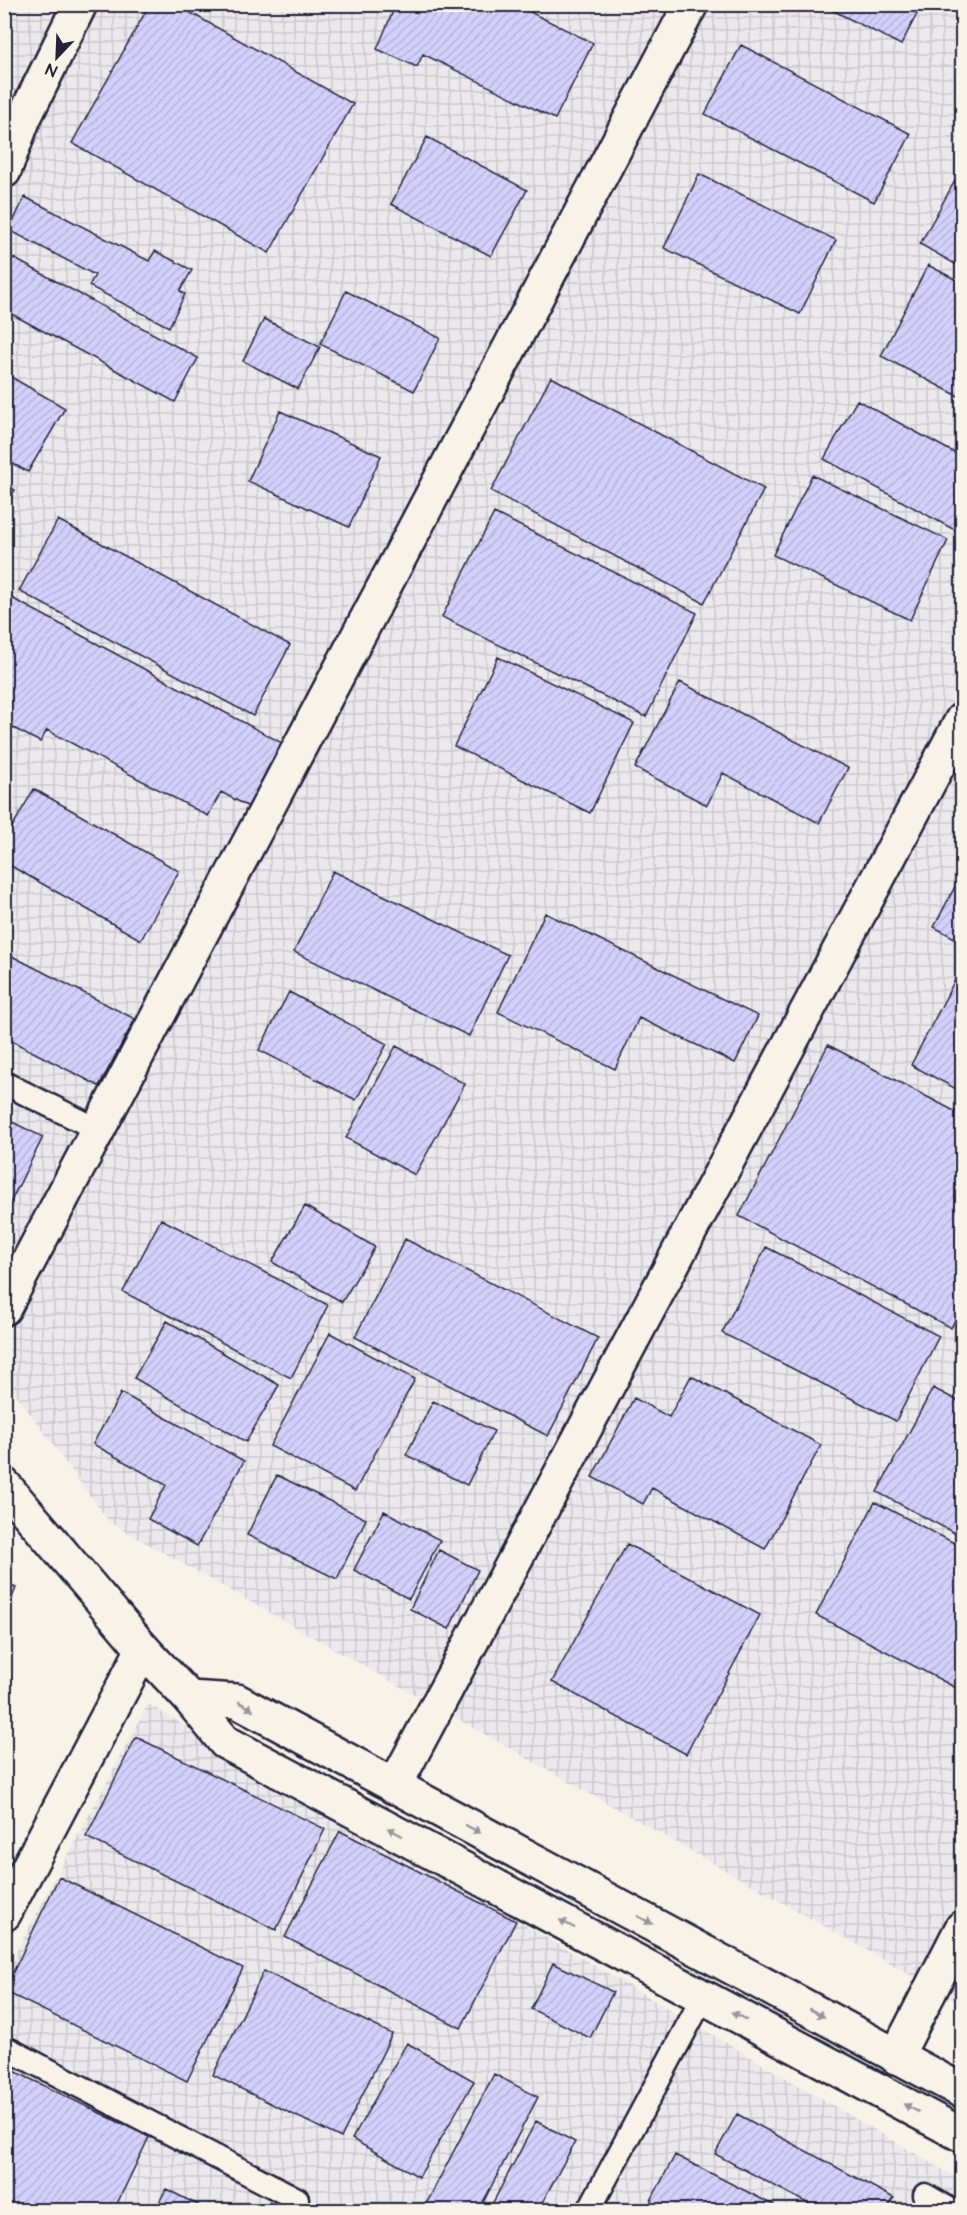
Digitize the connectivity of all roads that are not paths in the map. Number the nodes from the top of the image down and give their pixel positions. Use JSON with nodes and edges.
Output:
{"nodes":[{"id":1,"x":80,"y":4,"type":"edge"},
{"id":2,"x":692,"y":4,"type":"edge"},
{"id":3,"x":4,"y":171,"type":"edge"},
{"id":4,"x":963,"y":720,"type":"edge"},
{"id":5,"x":4,"y":1083,"type":"edge"},
{"id":6,"x":97,"y":1129,"type":"junction"},
{"id":7,"x":4,"y":1308,"type":"edge"},
{"id":8,"x":4,"y":1485,"type":"edge"},
{"id":9,"x":143,"y":1649,"type":"junction"},
{"id":10,"x":189,"y":1698,"type":"junction"},
{"id":11,"x":394,"y":1787,"type":"junction"},
{"id":12,"x":4,"y":1914,"type":"edge"},
{"id":13,"x":963,"y":1928,"type":"edge"},
{"id":14,"x":704,"y":1997,"type":"junction"},
{"id":15,"x":4,"y":2047,"type":"edge"},
{"id":16,"x":896,"y":2057,"type":"junction"},
{"id":17,"x":963,"y":2091,"type":"edge"},
{"id":18,"x":963,"y":2135,"type":"edge"},
{"id":19,"x":925,"y":2195,"type":"dead end"},
{"id":20,"x":297,"y":2199,"type":"dead end"},
{"id":21,"x":589,"y":2211,"type":"edge"},
{"id":22,"x":951,"y":2211,"type":"edge"}],
"edges":[{"from":1,"to":3,"type":"street"},
{"from":2,"to":6,"type":"street"},
{"from":4,"to":11,"type":"street"},
{"from":5,"to":6,"type":"lane"},
{"from":6,"to":7,"type":"street"},
{"from":8,"to":9,"type":"street"},
{"from":9,"to":10,"type":"street"},
{"from":9,"to":12,"type":"street"},
{"from":10,"to":11,"type":"street","one_way":true},
{"from":14,"to":10,"type":"street","one_way":true},
{"from":11,"to":16,"type":"street","one_way":true},
{"from":13,"to":16,"type":"street"},
{"from":18,"to":14,"type":"street","one_way":true},
{"from":14,"to":21,"type":"lane"},
{"from":15,"to":20,"type":"lane"},
{"from":16,"to":17,"type":"street"},
{"from":19,"to":22,"type":"lane"}]}
